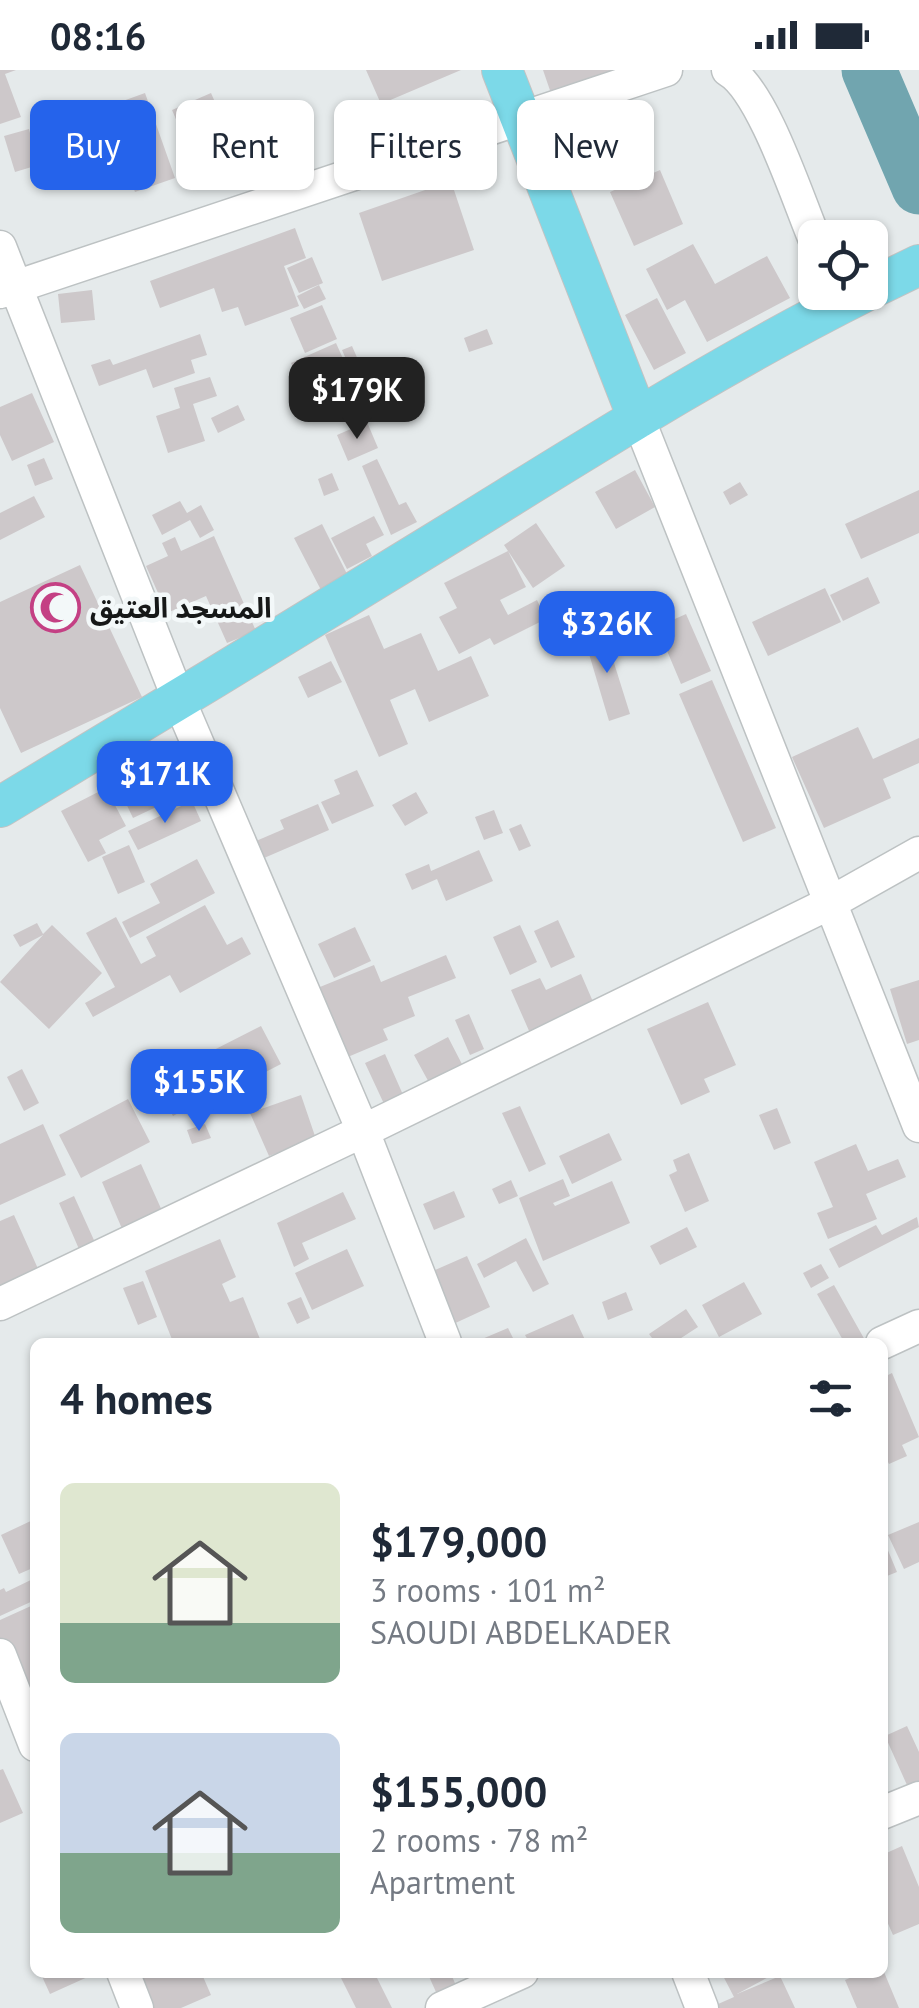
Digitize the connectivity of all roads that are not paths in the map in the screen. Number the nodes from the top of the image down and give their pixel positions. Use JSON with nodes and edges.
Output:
{"nodes":[{"id":1,"x":502,"y":70,"type":"edge"},
{"id":2,"x":666,"y":70,"type":"edge"},
{"id":3,"x":728,"y":70,"type":"edge"},
{"id":4,"x":577,"y":100,"type":"edge"},
{"id":5,"x":517,"y":111,"type":"edge"},
{"id":6,"x":517,"y":120,"type":"edge"},
{"id":7,"x":548,"y":190,"type":"edge"},
{"id":8,"x":807,"y":220,"type":"edge"},
{"id":9,"x":0,"y":247,"type":"edge"},
{"id":10,"x":919,"y":265,"type":"edge"},
{"id":11,"x":888,"y":279,"type":"edge"},
{"id":12,"x":8,"y":290,"type":"edge"},
{"id":13,"x":827,"y":310,"type":"edge"},
{"id":14,"x":638,"y":418,"type":"junction"},
{"id":15,"x":179,"y":700,"type":"junction"},
{"id":16,"x":0,"y":806,"type":"edge"},
{"id":17,"x":919,"y":853,"type":"edge"},
{"id":18,"x":830,"y":903,"type":"junction"},
{"id":19,"x":919,"y":1126,"type":"edge"},
{"id":20,"x":363,"y":1131,"type":"junction"},
{"id":21,"x":0,"y":1304,"type":"edge"},
{"id":22,"x":919,"y":1326,"type":"edge"},
{"id":23,"x":443,"y":1338,"type":"edge"},
{"id":24,"x":888,"y":1339,"type":"edge"},
{"id":25,"x":0,"y":1655,"type":"edge"},
{"id":26,"x":24,"y":1730,"type":"edge"},
{"id":27,"x":919,"y":1798,"type":"edge"},
{"id":28,"x":888,"y":1811,"type":"edge"},
{"id":29,"x":125,"y":1978,"type":"edge"},
{"id":30,"x":509,"y":1978,"type":"edge"},
{"id":31,"x":690,"y":1978,"type":"edge"},
{"id":32,"x":137,"y":2008,"type":"edge"},
{"id":33,"x":442,"y":2008,"type":"edge"},
{"id":34,"x":702,"y":2008,"type":"edge"}],
"edges":[{"from":1,"to":5,"type":"main road"},
{"from":2,"to":4,"type":"street"},
{"from":3,"to":8,"type":"street"},
{"from":6,"to":12,"type":"street"},
{"from":7,"to":14,"type":"main road"},
{"from":9,"to":12,"type":"street"},
{"from":10,"to":11,"type":"main road"},
{"from":12,"to":15,"type":"street"},
{"from":13,"to":14,"type":"main road"},
{"from":14,"to":15,"type":"main road"},
{"from":14,"to":18,"type":"street"},
{"from":15,"to":16,"type":"main road"},
{"from":15,"to":20,"type":"street"},
{"from":17,"to":18,"type":"street"},
{"from":18,"to":19,"type":"street"},
{"from":18,"to":20,"type":"street"},
{"from":20,"to":21,"type":"street"},
{"from":20,"to":23,"type":"street"},
{"from":22,"to":24,"type":"street"},
{"from":25,"to":26,"type":"street"},
{"from":27,"to":28,"type":"street"},
{"from":29,"to":32,"type":"street"},
{"from":30,"to":33,"type":"street"},
{"from":31,"to":34,"type":"street"}]}
